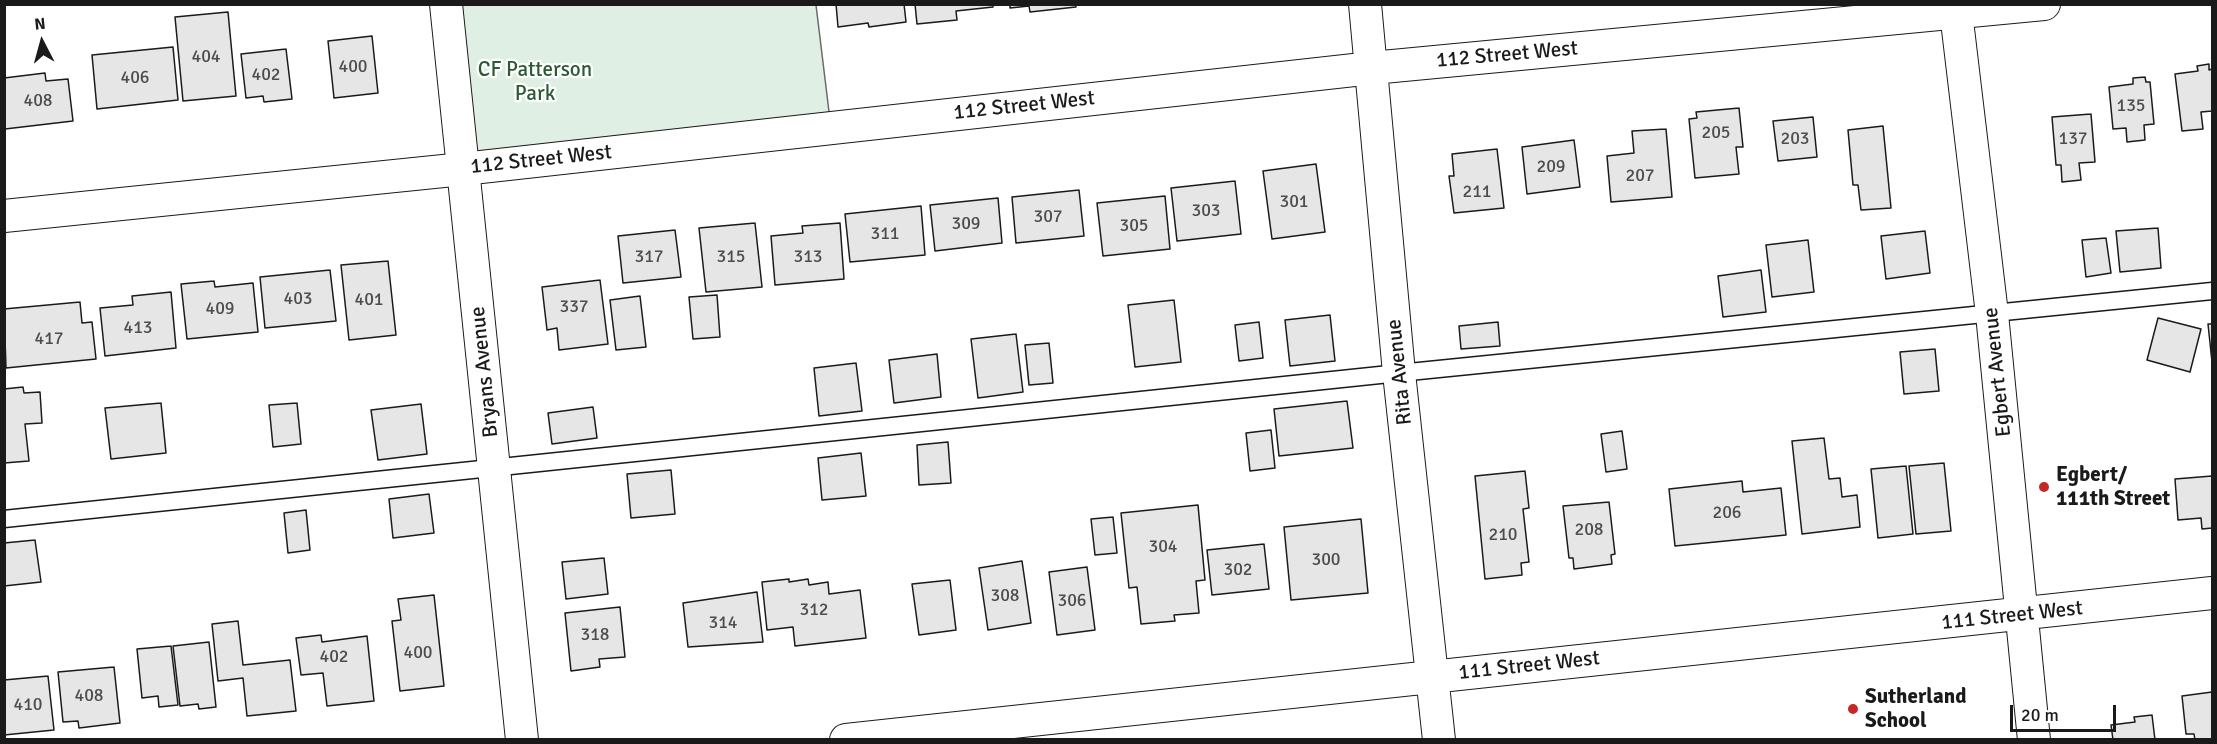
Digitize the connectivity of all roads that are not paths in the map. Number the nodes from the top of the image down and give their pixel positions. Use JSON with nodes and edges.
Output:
{"nodes":[{"id":1,"x":446,"y":4,"type":"edge"},
{"id":2,"x":1365,"y":4,"type":"edge"},
{"id":3,"x":2044,"y":4,"type":"edge"},
{"id":4,"x":1956,"y":9,"type":"edge"},
{"id":5,"x":1371,"y":68,"type":"junction"},
{"id":6,"x":463,"y":169,"type":"junction"},
{"id":7,"x":4,"y":216,"type":"edge"},
{"id":8,"x":2212,"y":291,"type":"edge"},
{"id":9,"x":1992,"y":314,"type":"junction"},
{"id":10,"x":1399,"y":373,"type":"junction"},
{"id":11,"x":496,"y":469,"type":"junction"},
{"id":12,"x":4,"y":519,"type":"edge"},
{"id":13,"x":2212,"y":593,"type":"edge"},
{"id":14,"x":2020,"y":615,"type":"junction"},
{"id":15,"x":1432,"y":676,"type":"junction"},
{"id":16,"x":522,"y":740,"type":"edge"},
{"id":17,"x":846,"y":740,"type":"edge"},
{"id":18,"x":1439,"y":740,"type":"edge"},
{"id":19,"x":2034,"y":740,"type":"edge"}],
"edges":[{"from":1,"to":6,"type":"street","name":"Bryans Avenue"},
{"from":2,"to":5,"type":"street","name":"Rita Avenue"},
{"from":3,"to":4,"type":"street","name":"112 Street West"},
{"from":4,"to":5,"type":"street","name":"112 Street West"},
{"from":4,"to":9,"type":"street","name":"Egbert Avenue"},
{"from":5,"to":6,"type":"street","name":"112 Street West"},
{"from":5,"to":10,"type":"street","name":"Rita Avenue"},
{"from":6,"to":7,"type":"street","name":"112 Street West"},
{"from":6,"to":11,"type":"street","name":"Bryans Avenue"},
{"from":8,"to":9,"type":"lane"},
{"from":9,"to":10,"type":"lane"},
{"from":9,"to":14,"type":"street","name":"Egbert Avenue"},
{"from":10,"to":11,"type":"lane"},
{"from":10,"to":15,"type":"street","name":"Rita Avenue"},
{"from":11,"to":12,"type":"lane"},
{"from":11,"to":16,"type":"street","name":"Bryans Avenue"},
{"from":13,"to":14,"type":"street","name":"111 Street West"},
{"from":14,"to":15,"type":"street","name":"111 Street West"},
{"from":14,"to":19,"type":"street","name":"Egbert Avenue"},
{"from":15,"to":17,"type":"street","name":"111 Street West"},
{"from":15,"to":18,"type":"street","name":"Rita Avenue"}]}
